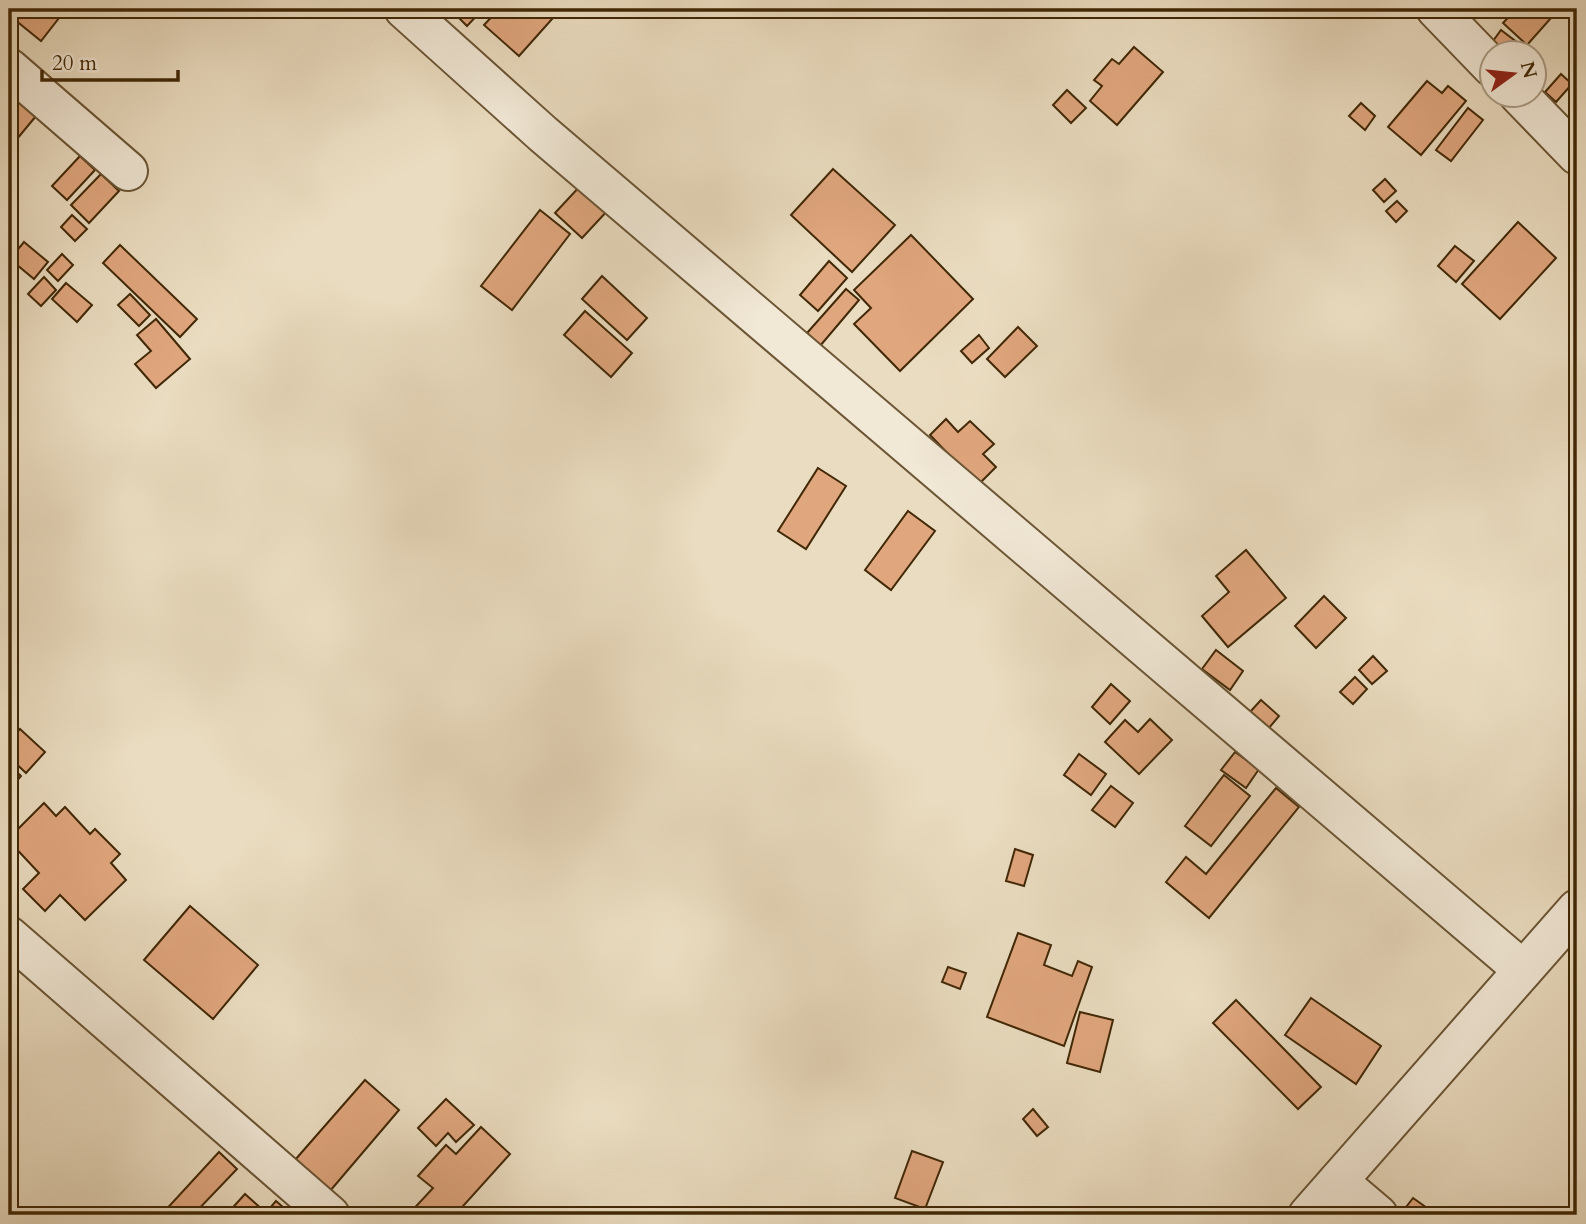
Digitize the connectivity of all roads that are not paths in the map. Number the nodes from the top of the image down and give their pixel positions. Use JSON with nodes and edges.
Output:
{"nodes":[{"id":1,"x":404,"y":9,"type":"edge"},
{"id":2,"x":1436,"y":9,"type":"edge"},
{"id":3,"x":1478,"y":52,"type":"edge"},
{"id":4,"x":9,"y":68,"type":"edge"},
{"id":5,"x":1532,"y":108,"type":"edge"},
{"id":6,"x":1577,"y":155,"type":"edge"},
{"id":7,"x":128,"y":171,"type":"dead end"},
{"id":8,"x":1577,"y":909,"type":"edge"},
{"id":9,"x":9,"y":936,"type":"edge"},
{"id":10,"x":1523,"y":970,"type":"junction"},
{"id":11,"x":1338,"y":1181,"type":"junction"},
{"id":12,"x":330,"y":1215,"type":"edge"},
{"id":13,"x":1308,"y":1215,"type":"edge"},
{"id":14,"x":1378,"y":1215,"type":"edge"}],
"edges":[{"from":1,"to":10,"type":"street"},
{"from":2,"to":3,"type":"street"},
{"from":4,"to":7,"type":"street"},
{"from":5,"to":6,"type":"street"},
{"from":8,"to":10,"type":"street"},
{"from":9,"to":12,"type":"street"},
{"from":10,"to":11,"type":"street"},
{"from":11,"to":13,"type":"street"},
{"from":11,"to":14,"type":"street"}]}
